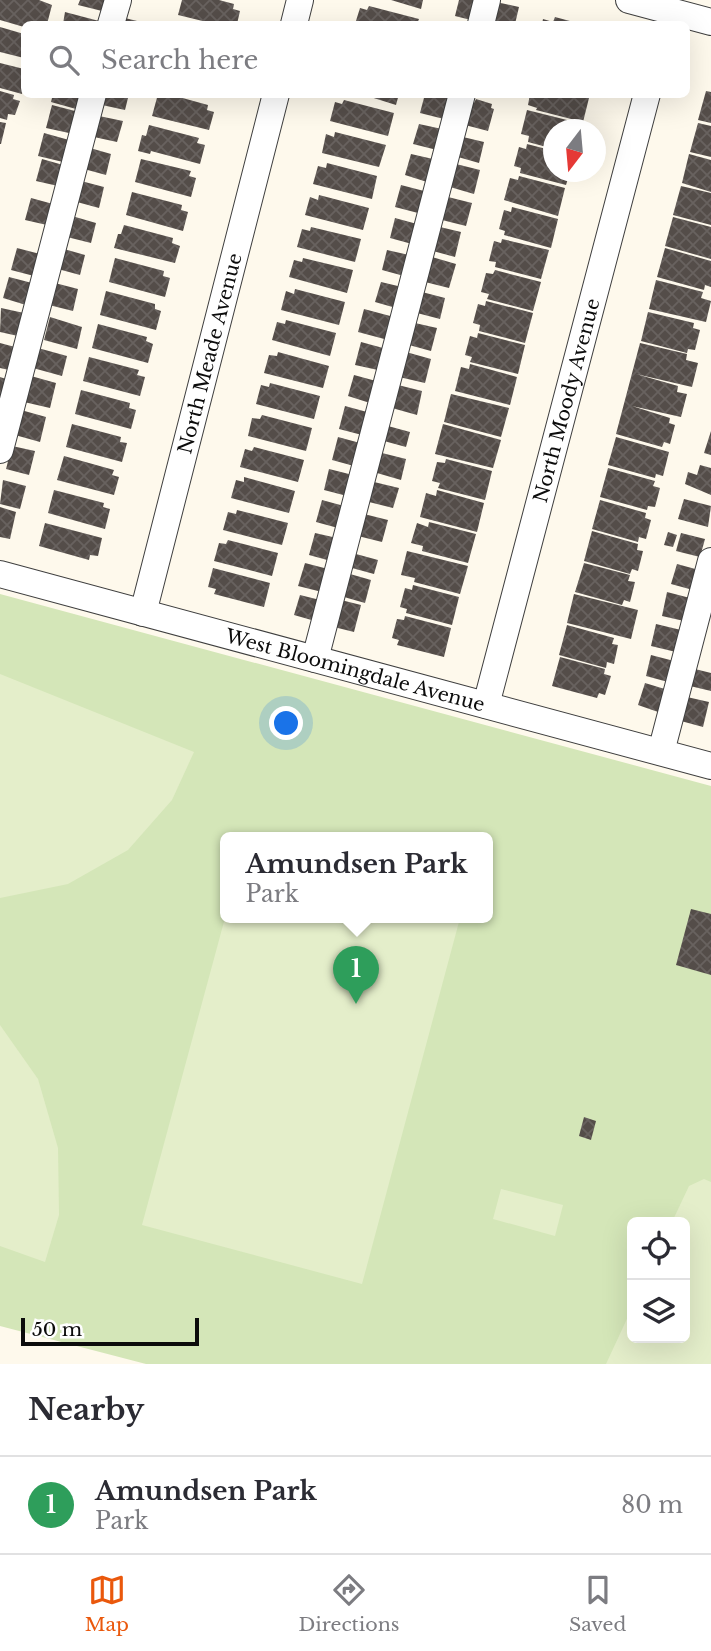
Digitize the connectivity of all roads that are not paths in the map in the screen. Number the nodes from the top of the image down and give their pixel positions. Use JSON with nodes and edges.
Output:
{"nodes":[{"id":1,"x":118,"y":0,"type":"edge"},
{"id":2,"x":300,"y":0,"type":"edge"},
{"id":3,"x":487,"y":0,"type":"edge"},
{"id":4,"x":629,"y":0,"type":"edge"},
{"id":5,"x":669,"y":12,"type":"edge"},
{"id":6,"x":112,"y":21,"type":"edge"},
{"id":7,"x":295,"y":21,"type":"edge"},
{"id":8,"x":482,"y":21,"type":"edge"},
{"id":9,"x":711,"y":22,"type":"edge"},
{"id":10,"x":92,"y":98,"type":"edge"},
{"id":11,"x":275,"y":98,"type":"edge"},
{"id":12,"x":461,"y":98,"type":"edge"},
{"id":13,"x":646,"y":98,"type":"edge"},
{"id":14,"x":0,"y":450,"type":"edge"},
{"id":15,"x":711,"y":561,"type":"edge"},
{"id":16,"x":0,"y":574,"type":"edge"},
{"id":17,"x":143,"y":613,"type":"junction"},
{"id":18,"x":315,"y":659,"type":"junction"},
{"id":19,"x":486,"y":705,"type":"junction"},
{"id":20,"x":661,"y":752,"type":"junction"},
{"id":21,"x":711,"y":766,"type":"edge"}],
"edges":[{"from":1,"to":6,"type":"street"},
{"from":2,"to":7,"type":"street"},
{"from":3,"to":8,"type":"street"},
{"from":4,"to":5,"type":"street"},
{"from":5,"to":9,"type":"street"},
{"from":10,"to":14,"type":"street"},
{"from":11,"to":17,"type":"street","name":"North Meade Avenue"},
{"from":12,"to":18,"type":"street"},
{"from":13,"to":19,"type":"street","name":"North Moody Avenue"},
{"from":15,"to":20,"type":"street"},
{"from":16,"to":17,"type":"street","name":"West Bloomingdale Avenue"},
{"from":17,"to":18,"type":"street","name":"West Bloomingdale Avenue"},
{"from":18,"to":19,"type":"street","name":"West Bloomingdale Avenue"},
{"from":19,"to":20,"type":"street","name":"West Bloomingdale Avenue"},
{"from":20,"to":21,"type":"street","name":"West Bloomingdale Avenue"}]}
